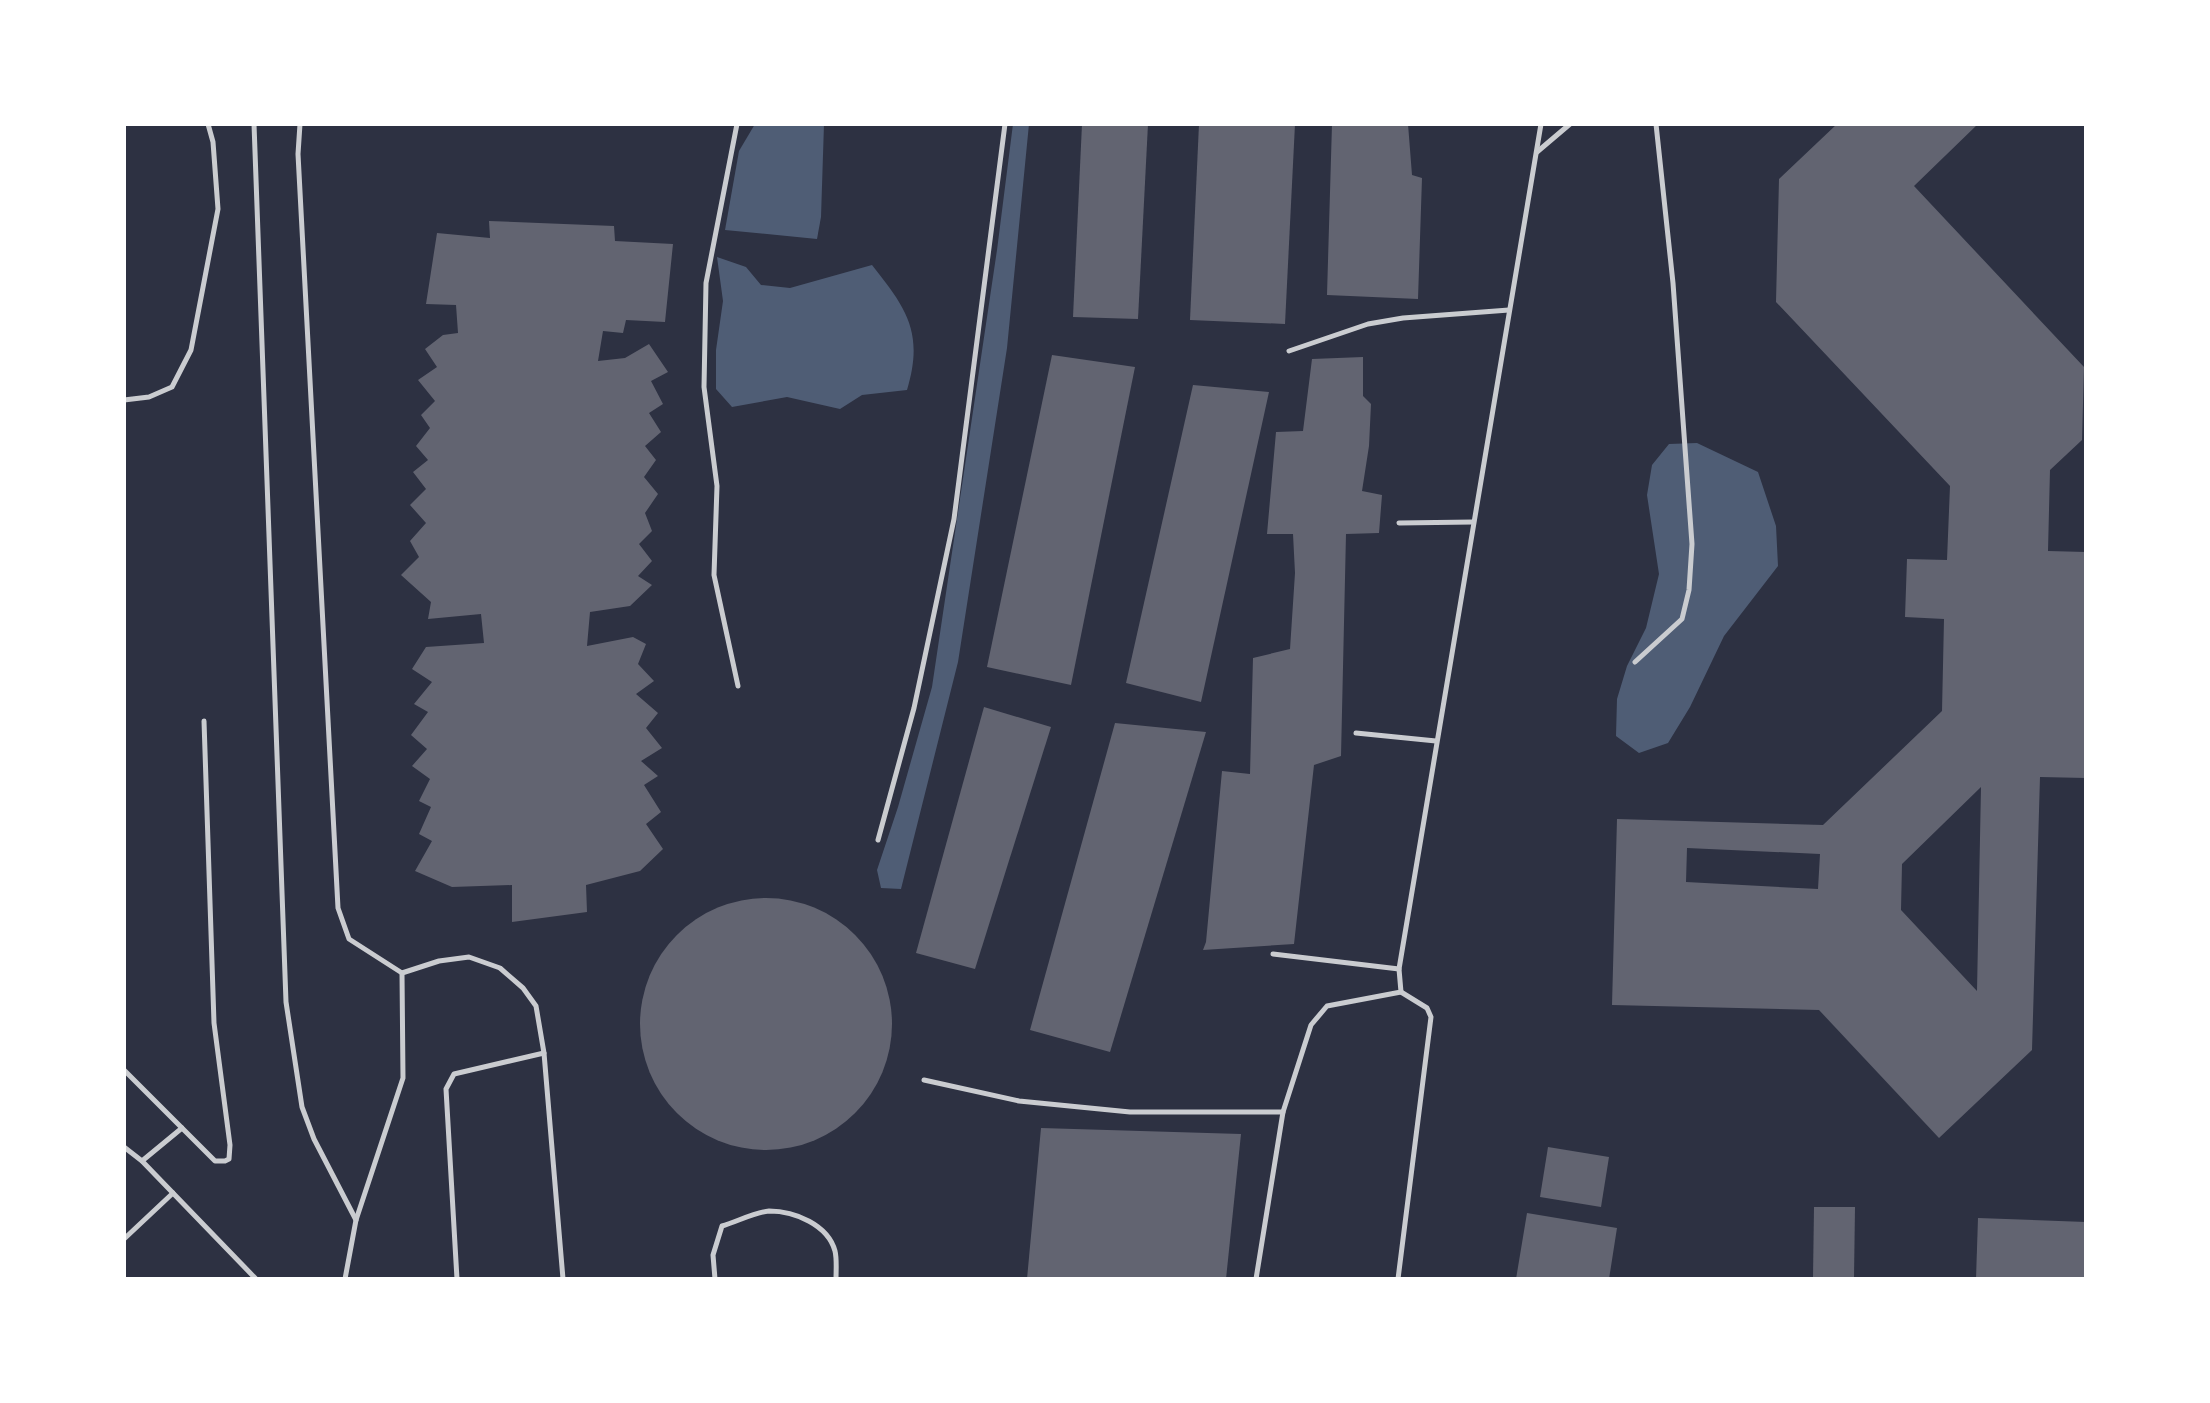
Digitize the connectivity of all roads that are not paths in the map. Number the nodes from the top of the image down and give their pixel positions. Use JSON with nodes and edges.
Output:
{"nodes":[{"id":1,"x":208,"y":124,"type":"edge"},
{"id":2,"x":254,"y":124,"type":"edge"},
{"id":3,"x":300,"y":124,"type":"edge"},
{"id":4,"x":737,"y":124,"type":"edge"},
{"id":5,"x":1005,"y":124,"type":"edge"},
{"id":6,"x":1541,"y":124,"type":"edge"},
{"id":7,"x":1570,"y":124,"type":"edge"},
{"id":8,"x":1656,"y":124,"type":"edge"},
{"id":9,"x":1537,"y":152,"type":"junction"},
{"id":10,"x":1509,"y":310,"type":"junction"},
{"id":11,"x":1289,"y":351,"type":"dead end"},
{"id":12,"x":124,"y":400,"type":"edge"},
{"id":13,"x":1473,"y":522,"type":"junction"},
{"id":14,"x":1399,"y":523,"type":"dead end"},
{"id":15,"x":1635,"y":662,"type":"dead end"},
{"id":16,"x":738,"y":686,"type":"dead end"},
{"id":17,"x":204,"y":721,"type":"dead end"},
{"id":18,"x":1356,"y":733,"type":"dead end"},
{"id":19,"x":1436,"y":741,"type":"junction"},
{"id":20,"x":878,"y":840,"type":"dead end"},
{"id":21,"x":1273,"y":954,"type":"dead end"},
{"id":22,"x":1399,"y":969,"type":"junction"},
{"id":23,"x":402,"y":973,"type":"junction"},
{"id":24,"x":1401,"y":992,"type":"junction"},
{"id":25,"x":544,"y":1053,"type":"junction"},
{"id":26,"x":124,"y":1070,"type":"edge"},
{"id":27,"x":924,"y":1080,"type":"dead end"},
{"id":28,"x":1283,"y":1112,"type":"junction"},
{"id":29,"x":182,"y":1128,"type":"junction"},
{"id":30,"x":124,"y":1147,"type":"edge"},
{"id":31,"x":142,"y":1161,"type":"junction"},
{"id":32,"x":173,"y":1193,"type":"junction"},
{"id":33,"x":356,"y":1220,"type":"junction"},
{"id":34,"x":124,"y":1238,"type":"edge"},
{"id":35,"x":256,"y":1279,"type":"edge"},
{"id":36,"x":345,"y":1279,"type":"edge"},
{"id":37,"x":457,"y":1279,"type":"edge"},
{"id":38,"x":564,"y":1279,"type":"edge"},
{"id":39,"x":715,"y":1279,"type":"edge"},
{"id":40,"x":836,"y":1279,"type":"edge"},
{"id":41,"x":1256,"y":1279,"type":"edge"},
{"id":42,"x":1398,"y":1279,"type":"edge"}],
"edges":[{"from":1,"to":12,"type":"lane"},
{"from":2,"to":33,"type":"lane"},
{"from":3,"to":23,"type":"lane"},
{"from":4,"to":16,"type":"lane"},
{"from":5,"to":20,"type":"lane"},
{"from":6,"to":9,"type":"lane"},
{"from":7,"to":9,"type":"lane"},
{"from":8,"to":15,"type":"lane"},
{"from":9,"to":10,"type":"lane"},
{"from":10,"to":11,"type":"lane"},
{"from":10,"to":13,"type":"lane"},
{"from":13,"to":14,"type":"lane"},
{"from":13,"to":19,"type":"lane"},
{"from":17,"to":29,"type":"lane"},
{"from":18,"to":19,"type":"lane"},
{"from":19,"to":22,"type":"lane"},
{"from":21,"to":22,"type":"lane"},
{"from":22,"to":24,"type":"lane"},
{"from":23,"to":25,"type":"lane"},
{"from":23,"to":33,"type":"lane"},
{"from":24,"to":28,"type":"lane"},
{"from":24,"to":42,"type":"lane"},
{"from":25,"to":37,"type":"lane"},
{"from":25,"to":38,"type":"lane"},
{"from":26,"to":29,"type":"lane"},
{"from":27,"to":28,"type":"lane"},
{"from":28,"to":41,"type":"lane"},
{"from":29,"to":31,"type":"lane"},
{"from":30,"to":31,"type":"lane"},
{"from":31,"to":32,"type":"lane"},
{"from":32,"to":34,"type":"lane"},
{"from":32,"to":35,"type":"lane"},
{"from":33,"to":36,"type":"lane"},
{"from":39,"to":40,"type":"lane"}]}
